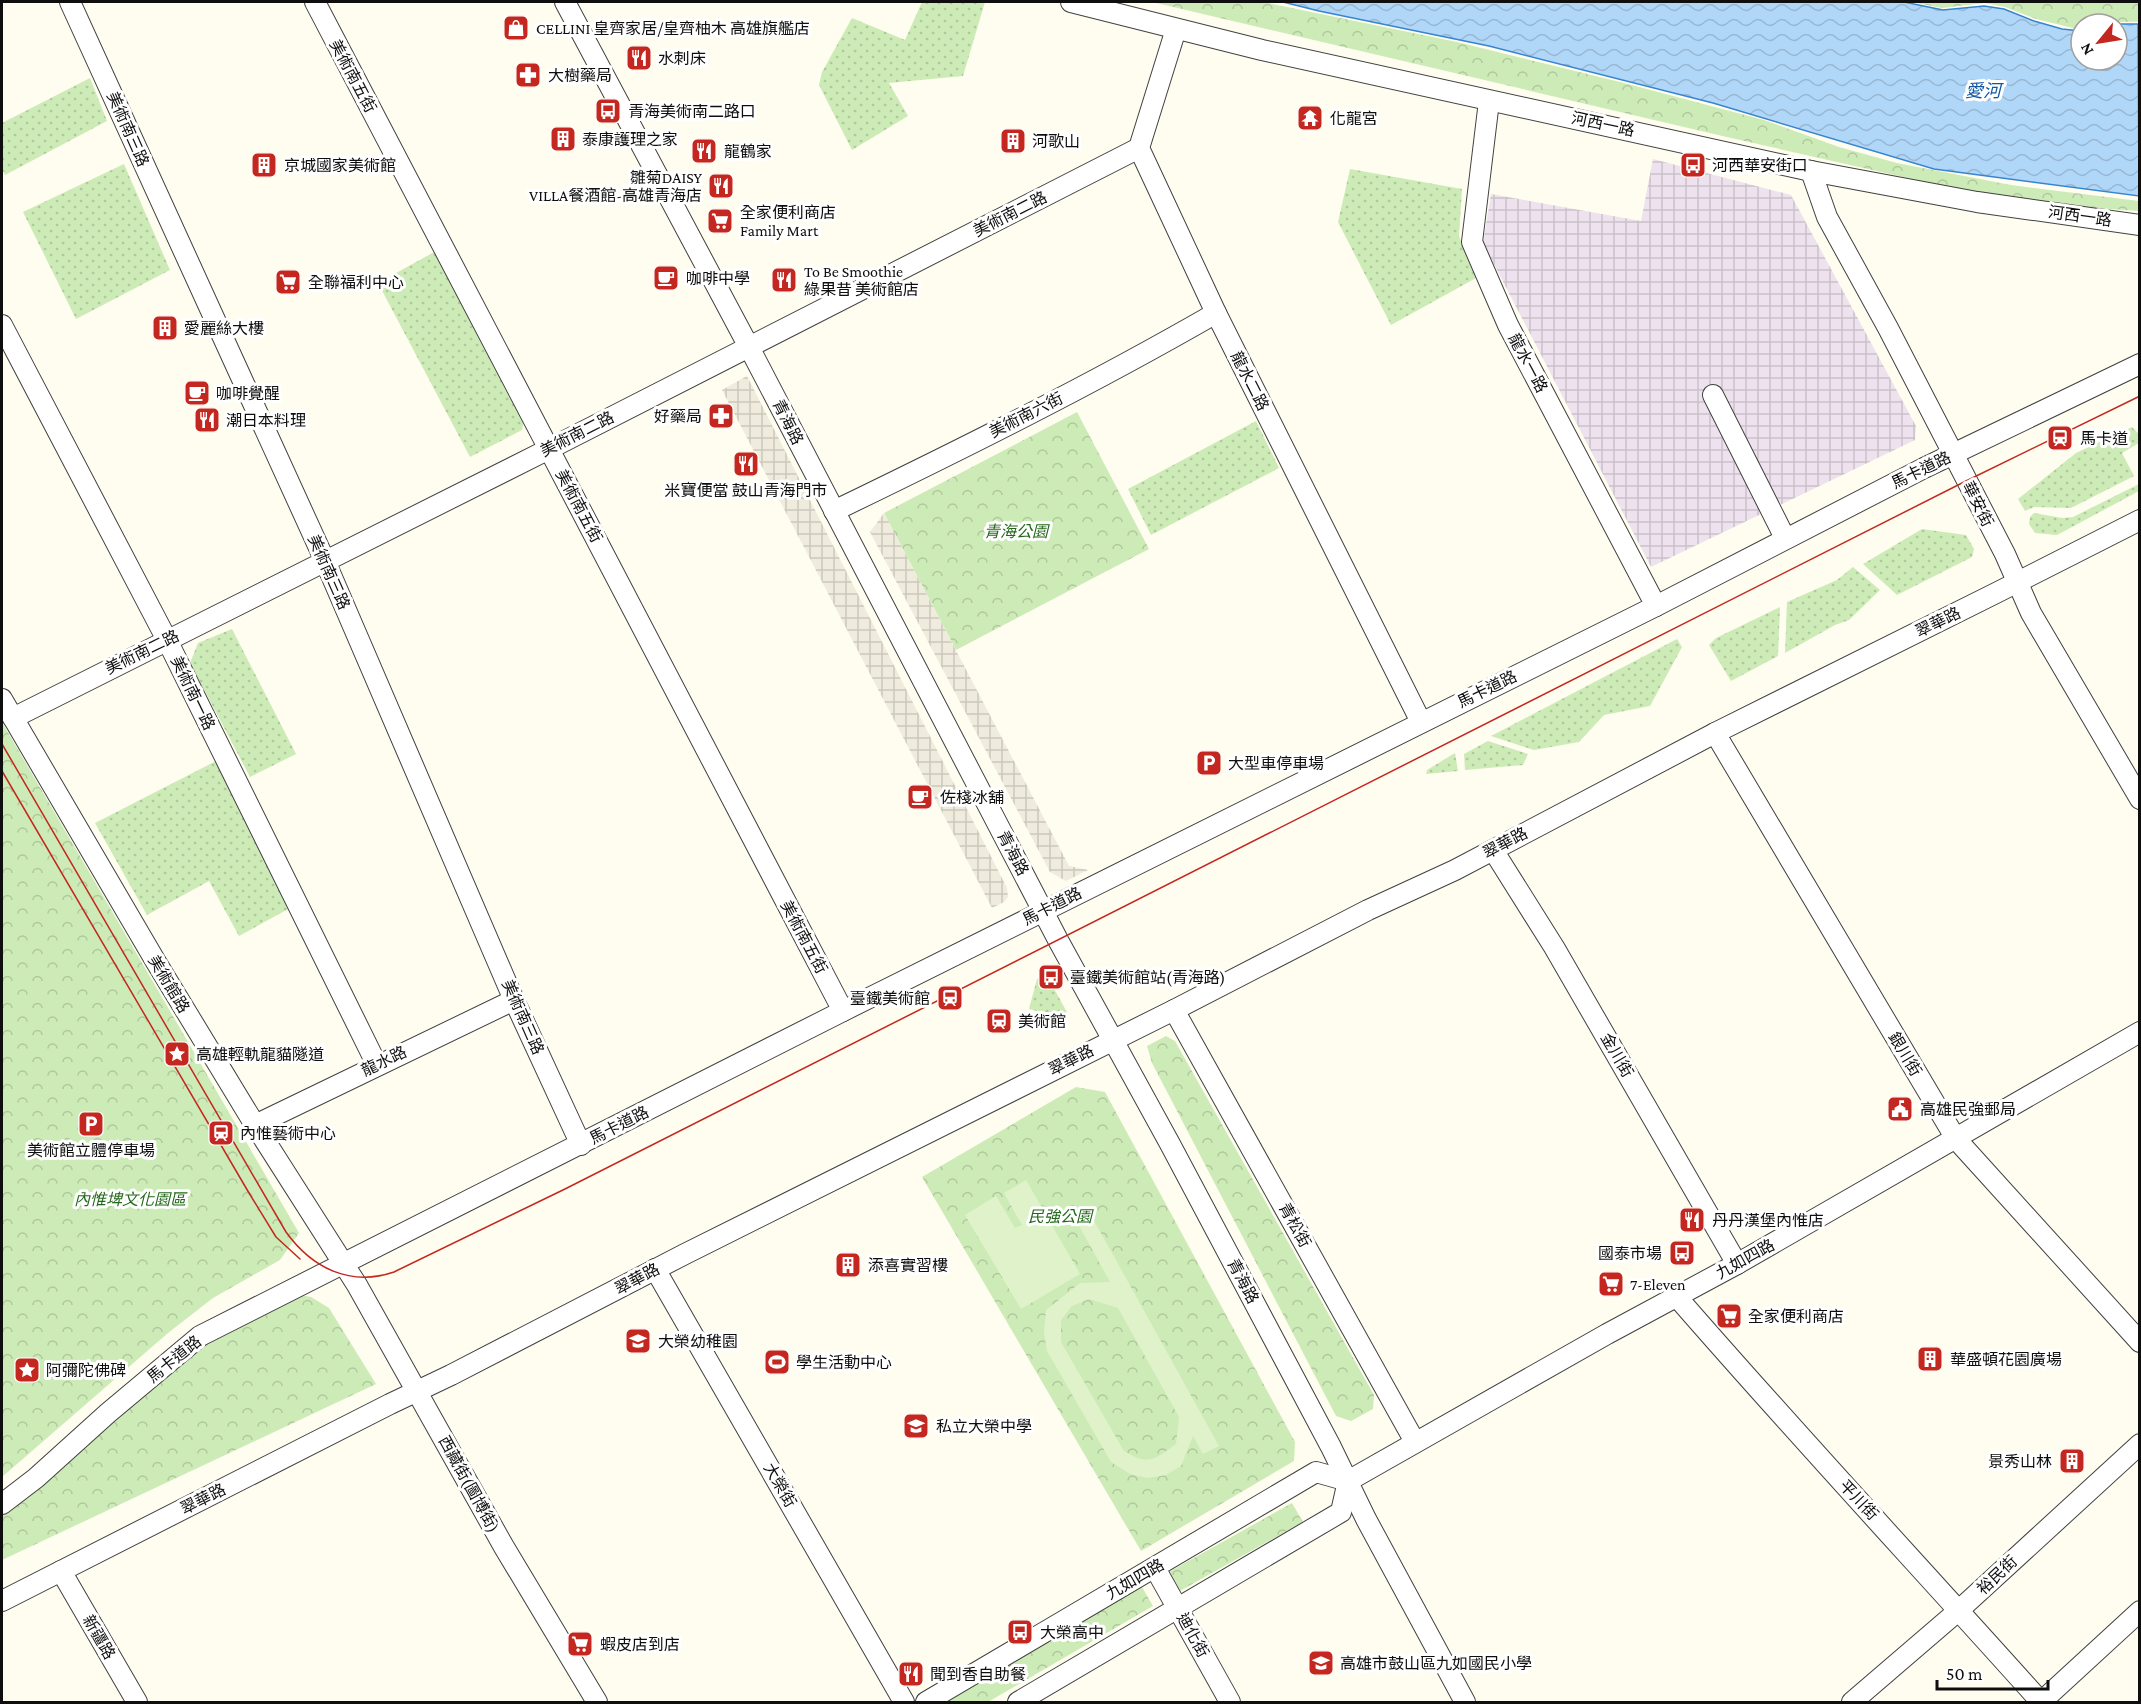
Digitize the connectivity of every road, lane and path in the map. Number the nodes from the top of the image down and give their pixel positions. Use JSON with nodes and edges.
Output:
{"nodes":[{"id":1,"x":70,"y":2,"type":"edge"},
{"id":2,"x":315,"y":2,"type":"edge"},
{"id":3,"x":565,"y":2,"type":"edge"},
{"id":4,"x":1071,"y":2,"type":"edge"},
{"id":5,"x":1176,"y":29,"type":"junction"},
{"id":6,"x":1489,"y":101,"type":"junction"},
{"id":7,"x":1139,"y":148,"type":"junction"},
{"id":8,"x":1811,"y":171,"type":"junction"},
{"id":9,"x":2139,"y":225,"type":"edge"},
{"id":10,"x":1216,"y":313,"type":"junction"},
{"id":11,"x":2,"y":325,"type":"edge"},
{"id":12,"x":749,"y":347,"type":"junction"},
{"id":13,"x":2139,"y":364,"type":"edge"},
{"id":14,"x":1713,"y":395,"type":"dead end"},
{"id":15,"x":549,"y":449,"type":"junction"},
{"id":16,"x":1953,"y":454,"type":"junction"},
{"id":17,"x":834,"y":512,"type":"junction"},
{"id":18,"x":2139,"y":520,"type":"edge"},
{"id":19,"x":1785,"y":538,"type":"junction"},
{"id":20,"x":325,"y":561,"type":"junction"},
{"id":21,"x":2016,"y":582,"type":"junction"},
{"id":22,"x":1656,"y":606,"type":"junction"},
{"id":23,"x":167,"y":640,"type":"junction"},
{"id":24,"x":2,"y":699,"type":"edge"},
{"id":25,"x":13,"y":718,"type":"junction"},
{"id":26,"x":1421,"y":722,"type":"junction"},
{"id":27,"x":1715,"y":733,"type":"junction"},
{"id":28,"x":2139,"y":800,"type":"edge"},
{"id":29,"x":1493,"y":850,"type":"junction"},
{"id":30,"x":1043,"y":911,"type":"junction"},
{"id":31,"x":514,"y":999,"type":"junction"},
{"id":32,"x":1174,"y":1010,"type":"junction"},
{"id":33,"x":843,"y":1011,"type":"junction"},
{"id":34,"x":2139,"y":1032,"type":"edge"},
{"id":35,"x":1113,"y":1040,"type":"junction"},
{"id":36,"x":377,"y":1065,"type":"junction"},
{"id":37,"x":255,"y":1125,"type":"junction"},
{"id":38,"x":1956,"y":1139,"type":"junction"},
{"id":39,"x":581,"y":1145,"type":"junction"},
{"id":40,"x":343,"y":1264,"type":"junction"},
{"id":41,"x":1737,"y":1264,"type":"junction"},
{"id":42,"x":655,"y":1269,"type":"junction"},
{"id":43,"x":1677,"y":1297,"type":"junction"},
{"id":44,"x":2139,"y":1342,"type":"edge"},
{"id":45,"x":416,"y":1392,"type":"junction"},
{"id":46,"x":1415,"y":1442,"type":"junction"},
{"id":47,"x":2139,"y":1444,"type":"edge"},
{"id":48,"x":1348,"y":1481,"type":"junction"},
{"id":49,"x":2,"y":1504,"type":"edge"},
{"id":50,"x":1155,"y":1568,"type":"junction"},
{"id":51,"x":61,"y":1571,"type":"junction"},
{"id":52,"x":2,"y":1600,"type":"edge"},
{"id":53,"x":1178,"y":1608,"type":"junction"},
{"id":54,"x":1958,"y":1611,"type":"junction"},
{"id":55,"x":2139,"y":1611,"type":"edge"},
{"id":56,"x":136,"y":1702,"type":"edge"},
{"id":57,"x":597,"y":1702,"type":"edge"},
{"id":58,"x":904,"y":1702,"type":"edge"},
{"id":59,"x":926,"y":1702,"type":"edge"},
{"id":60,"x":1018,"y":1702,"type":"edge"},
{"id":61,"x":1230,"y":1702,"type":"edge"},
{"id":62,"x":1465,"y":1702,"type":"edge"},
{"id":63,"x":1852,"y":1702,"type":"edge"},
{"id":64,"x":2041,"y":1702,"type":"edge"}],
"edges":[{"from":1,"to":20,"type":"street","name":"美術南三路"},
{"from":2,"to":15,"type":"street","name":"美術南五街"},
{"from":3,"to":12,"type":"street","name":"青海路"},
{"from":4,"to":5,"type":"street","name":"河西一路"},
{"from":5,"to":6,"type":"street","name":"河西一路"},
{"from":5,"to":7,"type":"street"},
{"from":6,"to":8,"type":"street","name":"河西一路"},
{"from":6,"to":22,"type":"street","name":"龍水一路"},
{"from":7,"to":10,"type":"street","name":"龍水二路"},
{"from":7,"to":12,"type":"street","name":"美術南二路"},
{"from":8,"to":9,"type":"street","name":"河西一路"},
{"from":8,"to":16,"type":"street","name":"華安街"},
{"from":10,"to":17,"type":"street","name":"美術南六街"},
{"from":10,"to":26,"type":"street","name":"龍水二路"},
{"from":11,"to":23,"type":"street","name":"美術南一路"},
{"from":12,"to":15,"type":"street","name":"美術南二路"},
{"from":12,"to":17,"type":"street","name":"青海路"},
{"from":13,"to":16,"type":"street","name":"馬卡道路"},
{"from":14,"to":19,"type":"street"},
{"from":15,"to":20,"type":"street","name":"美術南二路"},
{"from":15,"to":33,"type":"street","name":"美術南五街"},
{"from":16,"to":19,"type":"street","name":"馬卡道路"},
{"from":16,"to":21,"type":"street","name":"華安街"},
{"from":17,"to":30,"type":"street","name":"青海路"},
{"from":18,"to":21,"type":"street","name":"翠華路"},
{"from":19,"to":22,"type":"street","name":"馬卡道路"},
{"from":20,"to":23,"type":"street","name":"美術南二路"},
{"from":20,"to":31,"type":"street","name":"美術南三路"},
{"from":21,"to":27,"type":"street","name":"翠華路"},
{"from":21,"to":28,"type":"street","name":"華安街"},
{"from":22,"to":26,"type":"street","name":"馬卡道路"},
{"from":23,"to":25,"type":"street","name":"美術南二路"},
{"from":23,"to":36,"type":"street","name":"美術南一路"},
{"from":24,"to":25,"type":"street","name":"美術館路"},
{"from":25,"to":37,"type":"street","name":"美術館路"},
{"from":26,"to":30,"type":"street","name":"馬卡道路"},
{"from":27,"to":29,"type":"street","name":"翠華路"},
{"from":27,"to":38,"type":"street","name":"銀川街"},
{"from":29,"to":32,"type":"street","name":"翠華路"},
{"from":29,"to":41,"type":"street","name":"金川街"},
{"from":30,"to":33,"type":"street","name":"馬卡道路"},
{"from":30,"to":35,"type":"street","name":"青海路"},
{"from":31,"to":36,"type":"street","name":"龍水路"},
{"from":31,"to":39,"type":"street","name":"美術南三路"},
{"from":32,"to":35,"type":"street","name":"翠華路"},
{"from":32,"to":46,"type":"street","name":"青松街"},
{"from":33,"to":39,"type":"street","name":"馬卡道路"},
{"from":34,"to":38,"type":"street","name":"九如四路"},
{"from":35,"to":42,"type":"street","name":"翠華路"},
{"from":35,"to":48,"type":"street","name":"青海路"},
{"from":36,"to":37,"type":"street","name":"龍水路"},
{"from":37,"to":40,"type":"street","name":"美術館路"},
{"from":38,"to":41,"type":"street","name":"九如四路"},
{"from":38,"to":44,"type":"street","name":"銀川街"},
{"from":39,"to":40,"type":"street","name":"馬卡道路"},
{"from":40,"to":45,"type":"street","name":"西藏街(圖博街)"},
{"from":40,"to":49,"type":"street","name":"馬卡道路"},
{"from":41,"to":43,"type":"street","name":"九如四路"},
{"from":42,"to":45,"type":"street","name":"翠華路"},
{"from":42,"to":58,"type":"street","name":"大榮街"},
{"from":43,"to":46,"type":"street","name":"九如四路"},
{"from":43,"to":54,"type":"street","name":"平川街"},
{"from":45,"to":51,"type":"street","name":"翠華路"},
{"from":45,"to":57,"type":"street","name":"西藏街(圖博街)"},
{"from":46,"to":48,"type":"street","name":"九如四路"},
{"from":47,"to":54,"type":"street","name":"裕民街"},
{"from":48,"to":50,"type":"street","name":"九如四路"},
{"from":48,"to":53,"type":"street"},
{"from":48,"to":62,"type":"street","name":"青海路"},
{"from":50,"to":53,"type":"street","name":"迪化街"},
{"from":50,"to":59,"type":"street","name":"九如四路"},
{"from":51,"to":52,"type":"street","name":"翠華路"},
{"from":51,"to":56,"type":"street","name":"新疆路"},
{"from":53,"to":60,"type":"street"},
{"from":53,"to":61,"type":"street","name":"迪化街"},
{"from":54,"to":63,"type":"street","name":"裕民街"},
{"from":54,"to":64,"type":"street","name":"平川街"},
{"from":55,"to":64,"type":"street"}]}
